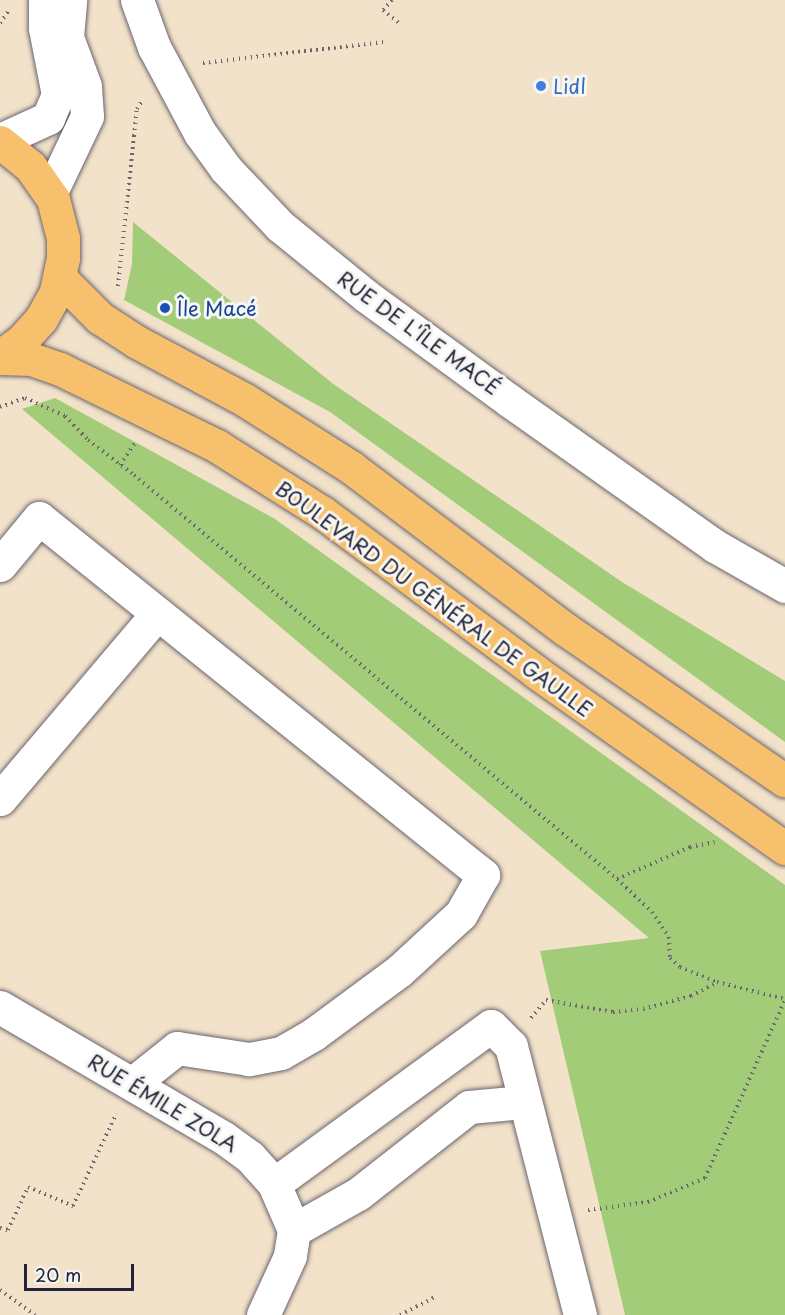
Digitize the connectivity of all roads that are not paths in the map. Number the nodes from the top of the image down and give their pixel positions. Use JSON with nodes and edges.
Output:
{"nodes":[{"id":1,"x":45,"y":0,"type":"edge"},
{"id":2,"x":70,"y":0,"type":"edge"},
{"id":3,"x":137,"y":0,"type":"edge"},
{"id":4,"x":0,"y":141,"type":"edge"},
{"id":5,"x":50,"y":194,"type":"junction"},
{"id":6,"x":60,"y":278,"type":"junction"},
{"id":7,"x":0,"y":357,"type":"edge"},
{"id":8,"x":0,"y":565,"type":"edge"},
{"id":9,"x":785,"y":586,"type":"edge"},
{"id":10,"x":157,"y":615,"type":"junction"},
{"id":11,"x":785,"y":781,"type":"edge"},
{"id":12,"x":0,"y":799,"type":"edge"},
{"id":13,"x":785,"y":848,"type":"edge"},
{"id":14,"x":0,"y":1006,"type":"edge"},
{"id":15,"x":133,"y":1083,"type":"junction"},
{"id":16,"x":524,"y":1102,"type":"junction"},
{"id":17,"x":274,"y":1184,"type":"junction"},
{"id":18,"x":294,"y":1230,"type":"junction"},
{"id":19,"x":264,"y":1315,"type":"edge"},
{"id":20,"x":580,"y":1315,"type":"edge"}],
"edges":[{"from":1,"to":4,"type":"street"},
{"from":2,"to":5,"type":"street"},
{"from":3,"to":9,"type":"street","name":"RUE DE L'ÎLE MACÉ"},
{"from":4,"to":5,"type":"main road"},
{"from":5,"to":6,"type":"main road"},
{"from":6,"to":7,"type":"main road"},
{"from":6,"to":11,"type":"main road"},
{"from":7,"to":13,"type":"main road","name":"BOULEVARD DU GÉNÉRAL DE GAULLE"},
{"from":8,"to":10,"type":"street"},
{"from":10,"to":12,"type":"street"},
{"from":10,"to":15,"type":"street"},
{"from":14,"to":15,"type":"street","name":"RUE ÉMILE ZOLA"},
{"from":15,"to":17,"type":"street","name":"RUE ÉMILE ZOLA"},
{"from":16,"to":17,"type":"street"},
{"from":16,"to":18,"type":"street"},
{"from":16,"to":20,"type":"street"},
{"from":17,"to":18,"type":"street","name":"RUE ÉMILE ZOLA"},
{"from":18,"to":19,"type":"street"}]}
